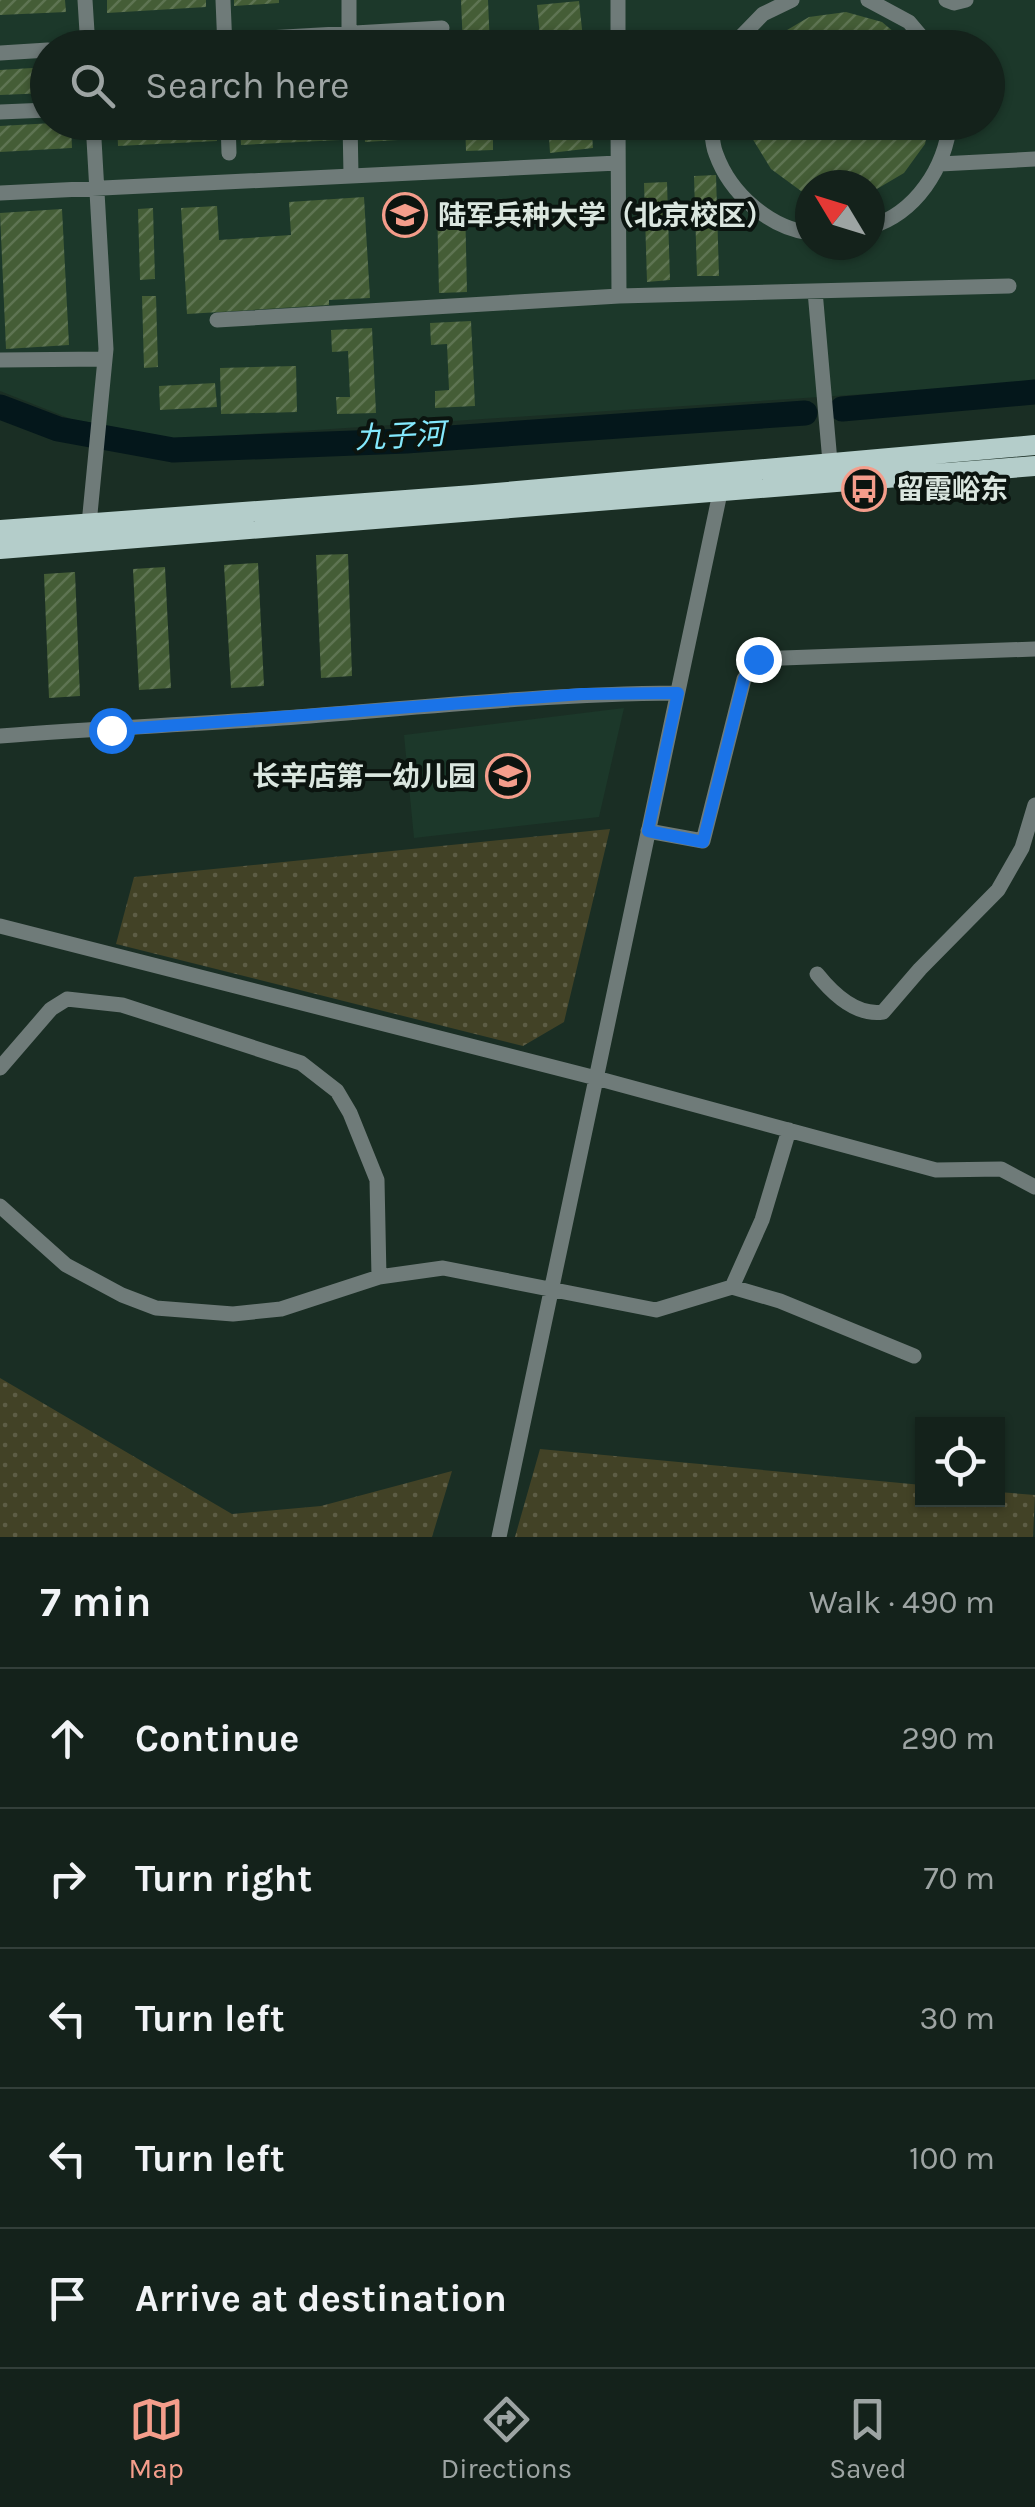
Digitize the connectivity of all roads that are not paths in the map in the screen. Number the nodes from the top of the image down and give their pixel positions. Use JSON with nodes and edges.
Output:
{"nodes":[{"id":1,"x":85,"y":0,"type":"edge"},
{"id":2,"x":223,"y":0,"type":"edge"},
{"id":3,"x":348,"y":0,"type":"edge"},
{"id":4,"x":618,"y":0,"type":"edge"},
{"id":5,"x":792,"y":0,"type":"edge"},
{"id":6,"x":868,"y":0,"type":"edge"},
{"id":7,"x":946,"y":0,"type":"edge"},
{"id":8,"x":966,"y":0,"type":"edge"},
{"id":9,"x":442,"y":28,"type":"dead end"},
{"id":10,"x":89,"y":30,"type":"edge"},
{"id":11,"x":224,"y":30,"type":"edge"},
{"id":12,"x":349,"y":30,"type":"edge"},
{"id":13,"x":426,"y":30,"type":"edge"},
{"id":14,"x":618,"y":30,"type":"edge"},
{"id":15,"x":747,"y":30,"type":"edge"},
{"id":16,"x":915,"y":30,"type":"edge"},
{"id":17,"x":30,"y":51,"type":"edge"},
{"id":18,"x":0,"y":52,"type":"edge"},
{"id":19,"x":30,"y":111,"type":"edge"},
{"id":20,"x":0,"y":112,"type":"edge"},
{"id":21,"x":93,"y":140,"type":"edge"},
{"id":22,"x":229,"y":140,"type":"edge"},
{"id":23,"x":350,"y":140,"type":"edge"},
{"id":24,"x":618,"y":140,"type":"edge"},
{"id":25,"x":713,"y":140,"type":"edge"},
{"id":26,"x":946,"y":140,"type":"edge"},
{"id":27,"x":229,"y":153,"type":"dead end"},
{"id":28,"x":1035,"y":159,"type":"edge"},
{"id":29,"x":618,"y":163,"type":"junction"},
{"id":30,"x":940,"y":164,"type":"junction"},
{"id":31,"x":350,"y":174,"type":"junction"},
{"id":32,"x":96,"y":186,"type":"junction"},
{"id":33,"x":0,"y":192,"type":"edge"},
{"id":34,"x":885,"y":221,"type":"edge"},
{"id":35,"x":795,"y":228,"type":"edge"},
{"id":36,"x":1010,"y":286,"type":"dead end"},
{"id":37,"x":816,"y":291,"type":"junction"},
{"id":38,"x":618,"y":296,"type":"junction"},
{"id":39,"x":217,"y":320,"type":"dead end"},
{"id":40,"x":106,"y":358,"type":"junction"},
{"id":41,"x":0,"y":360,"type":"edge"},
{"id":42,"x":1035,"y":446,"type":"edge"},
{"id":43,"x":830,"y":462,"type":"junction"},
{"id":44,"x":1035,"y":466,"type":"edge"},
{"id":45,"x":720,"y":493,"type":"junction"},
{"id":46,"x":89,"y":524,"type":"junction"},
{"id":47,"x":0,"y":530,"type":"edge"},
{"id":48,"x":0,"y":549,"type":"edge"},
{"id":49,"x":1035,"y":649,"type":"edge"},
{"id":50,"x":678,"y":693,"type":"junction"},
{"id":51,"x":0,"y":736,"type":"edge"},
{"id":52,"x":1035,"y":805,"type":"edge"},
{"id":53,"x":648,"y":831,"type":"junction"},
{"id":54,"x":0,"y":926,"type":"edge"},
{"id":55,"x":817,"y":974,"type":"dead end"},
{"id":56,"x":0,"y":1068,"type":"edge"},
{"id":57,"x":596,"y":1078,"type":"junction"},
{"id":58,"x":789,"y":1130,"type":"junction"},
{"id":59,"x":1035,"y":1187,"type":"edge"},
{"id":60,"x":0,"y":1206,"type":"edge"},
{"id":61,"x":379,"y":1277,"type":"junction"},
{"id":62,"x":732,"y":1287,"type":"junction"},
{"id":63,"x":551,"y":1290,"type":"junction"},
{"id":64,"x":914,"y":1356,"type":"dead end"},
{"id":65,"x":498,"y":1537,"type":"edge"}],
"edges":[{"from":1,"to":10,"type":"street"},
{"from":2,"to":11,"type":"street"},
{"from":3,"to":12,"type":"street"},
{"from":4,"to":14,"type":"street"},
{"from":5,"to":15,"type":"street"},
{"from":6,"to":16,"type":"street"},
{"from":7,"to":8,"type":"street"},
{"from":9,"to":13,"type":"street"},
{"from":17,"to":18,"type":"street"},
{"from":19,"to":20,"type":"street"},
{"from":21,"to":32,"type":"street"},
{"from":22,"to":27,"type":"street"},
{"from":23,"to":31,"type":"street"},
{"from":24,"to":29,"type":"street"},
{"from":25,"to":35,"type":"street"},
{"from":26,"to":30,"type":"street"},
{"from":28,"to":30,"type":"street"},
{"from":29,"to":31,"type":"street"},
{"from":29,"to":38,"type":"street"},
{"from":30,"to":34,"type":"street"},
{"from":31,"to":32,"type":"street"},
{"from":32,"to":33,"type":"street"},
{"from":32,"to":40,"type":"street"},
{"from":36,"to":37,"type":"street"},
{"from":37,"to":38,"type":"street"},
{"from":37,"to":43,"type":"street"},
{"from":38,"to":39,"type":"street"},
{"from":40,"to":41,"type":"street"},
{"from":40,"to":46,"type":"street"},
{"from":42,"to":43,"type":"main road"},
{"from":43,"to":46,"type":"main road"},
{"from":44,"to":45,"type":"main road"},
{"from":45,"to":48,"type":"main road"},
{"from":45,"to":50,"type":"street"},
{"from":46,"to":47,"type":"main road"},
{"from":49,"to":53,"type":"street"},
{"from":50,"to":51,"type":"street"},
{"from":50,"to":53,"type":"street"},
{"from":52,"to":55,"type":"street"},
{"from":53,"to":57,"type":"street"},
{"from":54,"to":57,"type":"street"},
{"from":56,"to":61,"type":"street"},
{"from":57,"to":58,"type":"street"},
{"from":57,"to":63,"type":"street"},
{"from":58,"to":59,"type":"street"},
{"from":58,"to":62,"type":"street"},
{"from":60,"to":61,"type":"street"},
{"from":61,"to":63,"type":"street"},
{"from":62,"to":63,"type":"street"},
{"from":62,"to":64,"type":"street"},
{"from":63,"to":65,"type":"street"}]}
